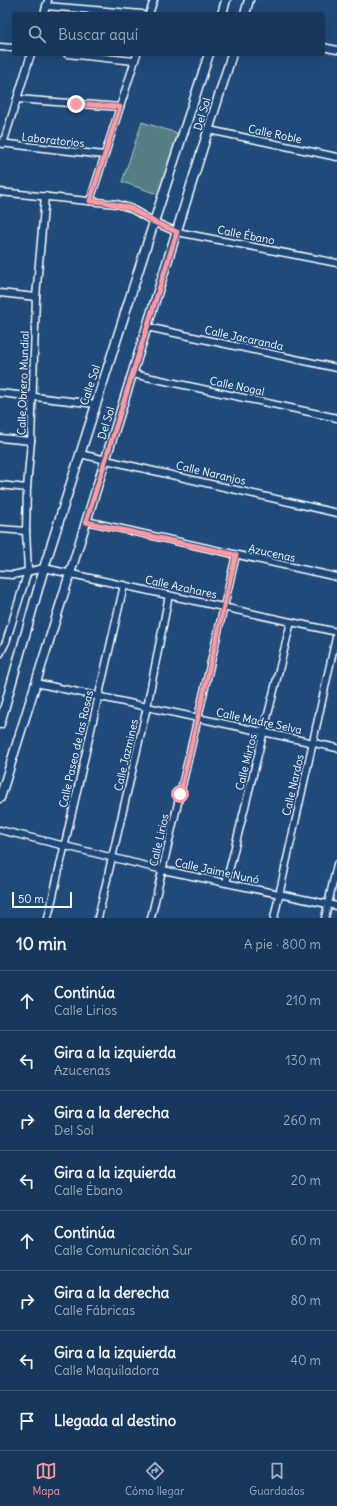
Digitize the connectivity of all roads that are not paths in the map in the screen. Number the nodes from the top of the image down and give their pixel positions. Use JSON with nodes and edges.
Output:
{"nodes":[{"id":1,"x":154,"y":0,"type":"edge"},
{"id":2,"x":226,"y":0,"type":"edge"},
{"id":3,"x":249,"y":0,"type":"edge"},
{"id":4,"x":47,"y":3,"type":"edge"},
{"id":5,"x":125,"y":12,"type":"edge"},
{"id":6,"x":150,"y":12,"type":"edge"},
{"id":7,"x":223,"y":12,"type":"edge"},
{"id":8,"x":246,"y":12,"type":"edge"},
{"id":9,"x":0,"y":46,"type":"edge"},
{"id":10,"x":325,"y":47,"type":"edge"},
{"id":11,"x":12,"y":48,"type":"edge"},
{"id":12,"x":337,"y":50,"type":"edge"},
{"id":13,"x":30,"y":56,"type":"edge"},
{"id":14,"x":86,"y":56,"type":"edge"},
{"id":15,"x":136,"y":56,"type":"edge"},
{"id":16,"x":208,"y":56,"type":"edge"},
{"id":17,"x":231,"y":56,"type":"edge"},
{"id":18,"x":134,"y":61,"type":"junction"},
{"id":19,"x":17,"y":99,"type":"junction"},
{"id":20,"x":120,"y":107,"type":"junction"},
{"id":21,"x":209,"y":130,"type":"junction"},
{"id":22,"x":1,"y":144,"type":"edge"},
{"id":23,"x":104,"y":155,"type":"junction"},
{"id":24,"x":337,"y":157,"type":"edge"},
{"id":25,"x":0,"y":192,"type":"edge"},
{"id":26,"x":45,"y":196,"type":"junction"},
{"id":27,"x":90,"y":201,"type":"junction"},
{"id":28,"x":154,"y":222,"type":"junction"},
{"id":29,"x":177,"y":232,"type":"junction"},
{"id":30,"x":337,"y":263,"type":"edge"},
{"id":31,"x":0,"y":293,"type":"edge"},
{"id":32,"x":36,"y":297,"type":"junction"},
{"id":33,"x":147,"y":327,"type":"junction"},
{"id":34,"x":337,"y":368,"type":"edge"},
{"id":35,"x":132,"y":374,"type":"junction"},
{"id":36,"x":0,"y":393,"type":"edge"},
{"id":37,"x":32,"y":396,"type":"junction"},
{"id":38,"x":96,"y":404,"type":"junction"},
{"id":39,"x":337,"y":418,"type":"edge"},
{"id":40,"x":0,"y":438,"type":"edge"},
{"id":41,"x":31,"y":441,"type":"junction"},
{"id":42,"x":80,"y":454,"type":"junction"},
{"id":43,"x":106,"y":460,"type":"junction"},
{"id":44,"x":0,"y":485,"type":"edge"},
{"id":45,"x":27,"y":488,"type":"junction"},
{"id":46,"x":337,"y":512,"type":"edge"},
{"id":47,"x":86,"y":522,"type":"junction"},
{"id":48,"x":0,"y":529,"type":"edge"},
{"id":49,"x":26,"y":531,"type":"junction"},
{"id":50,"x":236,"y":555,"type":"junction"},
{"id":51,"x":44,"y":568,"type":"junction"},
{"id":52,"x":28,"y":570,"type":"junction"},
{"id":53,"x":70,"y":573,"type":"junction"},
{"id":54,"x":0,"y":574,"type":"edge"},
{"id":55,"x":337,"y":577,"type":"edge"},
{"id":56,"x":124,"y":585,"type":"junction"},
{"id":57,"x":169,"y":595,"type":"junction"},
{"id":58,"x":224,"y":607,"type":"junction"},
{"id":59,"x":291,"y":622,"type":"junction"},
{"id":60,"x":337,"y":632,"type":"edge"},
{"id":61,"x":0,"y":654,"type":"edge"},
{"id":62,"x":36,"y":683,"type":"junction"},
{"id":63,"x":98,"y":696,"type":"junction"},
{"id":64,"x":147,"y":707,"type":"junction"},
{"id":65,"x":198,"y":718,"type":"junction"},
{"id":66,"x":0,"y":724,"type":"edge"},
{"id":67,"x":264,"y":732,"type":"junction"},
{"id":68,"x":313,"y":743,"type":"junction"},
{"id":69,"x":337,"y":748,"type":"edge"},
{"id":70,"x":0,"y":798,"type":"edge"},
{"id":71,"x":0,"y":830,"type":"edge"},
{"id":72,"x":64,"y":846,"type":"junction"},
{"id":73,"x":113,"y":858,"type":"junction"},
{"id":74,"x":337,"y":864,"type":"edge"},
{"id":75,"x":163,"y":870,"type":"junction"},
{"id":76,"x":226,"y":883,"type":"junction"},
{"id":77,"x":279,"y":894,"type":"junction"},
{"id":78,"x":328,"y":904,"type":"junction"},
{"id":79,"x":337,"y":906,"type":"edge"},
{"id":80,"x":48,"y":918,"type":"edge"},
{"id":81,"x":98,"y":918,"type":"edge"},
{"id":82,"x":151,"y":918,"type":"edge"},
{"id":83,"x":274,"y":918,"type":"edge"},
{"id":84,"x":325,"y":918,"type":"edge"}],
"edges":[{"from":1,"to":6,"type":"street"},
{"from":2,"to":7,"type":"street"},
{"from":3,"to":8,"type":"street"},
{"from":4,"to":5,"type":"street"},
{"from":9,"to":11,"type":"street"},
{"from":10,"to":12,"type":"street"},
{"from":13,"to":19,"type":"street"},
{"from":14,"to":18,"type":"street"},
{"from":15,"to":18,"type":"street"},
{"from":16,"to":28,"type":"street","name":"Calle Sol"},
{"from":17,"to":21,"type":"street","name":"Del Sol"},
{"from":18,"to":20,"type":"street"},
{"from":19,"to":20,"type":"street"},
{"from":19,"to":22,"type":"street"},
{"from":20,"to":23,"type":"street"},
{"from":21,"to":24,"type":"street","name":"Calle Roble"},
{"from":21,"to":29,"type":"street","name":"Del Sol"},
{"from":22,"to":23,"type":"street","name":"Laboratorios"},
{"from":23,"to":27,"type":"street"},
{"from":25,"to":26,"type":"street","name":"Calle Ébano"},
{"from":26,"to":27,"type":"street","name":"Calle Ébano"},
{"from":26,"to":32,"type":"street","name":"Calle Obrero Mundial"},
{"from":27,"to":28,"type":"street","name":"Calle Ébano"},
{"from":28,"to":29,"type":"street","name":"Calle Ébano"},
{"from":28,"to":38,"type":"street","name":"Calle Sol"},
{"from":29,"to":30,"type":"street","name":"Calle Ébano"},
{"from":29,"to":33,"type":"street","name":"Del Sol"},
{"from":31,"to":32,"type":"street"},
{"from":32,"to":37,"type":"street","name":"Calle Obrero Mundial"},
{"from":33,"to":34,"type":"street","name":"Calle Jacaranda"},
{"from":33,"to":35,"type":"street","name":"Del Sol"},
{"from":35,"to":39,"type":"street","name":"Calle Nogal"},
{"from":35,"to":43,"type":"street","name":"Del Sol"},
{"from":36,"to":37,"type":"street"},
{"from":37,"to":38,"type":"street"},
{"from":37,"to":41,"type":"street","name":"Calle Obrero Mundial"},
{"from":38,"to":42,"type":"street","name":"Calle Sol"},
{"from":40,"to":41,"type":"street"},
{"from":41,"to":45,"type":"street","name":"Calle Obrero Mundial"},
{"from":42,"to":43,"type":"street","name":"Calle Naranjos"},
{"from":42,"to":51,"type":"street","name":"Calle Sol"},
{"from":43,"to":46,"type":"street","name":"Calle Naranjos"},
{"from":43,"to":47,"type":"street","name":"Del Sol"},
{"from":44,"to":45,"type":"street"},
{"from":45,"to":49,"type":"street","name":"Calle Obrero Mundial"},
{"from":47,"to":50,"type":"street","name":"Azucenas"},
{"from":47,"to":53,"type":"street","name":"Del Sol"},
{"from":48,"to":49,"type":"street"},
{"from":49,"to":52,"type":"street","name":"Calle Obrero Mundial"},
{"from":50,"to":55,"type":"street","name":"Azucenas"},
{"from":50,"to":58,"type":"street","name":"Calle Lirios"},
{"from":51,"to":52,"type":"street","name":"Calle Azahares"},
{"from":51,"to":53,"type":"street","name":"Calle Azahares"},
{"from":51,"to":66,"type":"street","name":"Calle Sol"},
{"from":52,"to":54,"type":"street","name":"Calle Azahares"},
{"from":52,"to":61,"type":"street","name":"Calle Obrero Mundial"},
{"from":53,"to":56,"type":"street","name":"Calle Azahares"},
{"from":53,"to":62,"type":"street","name":"Del Sol"},
{"from":56,"to":57,"type":"street","name":"Calle Azahares"},
{"from":56,"to":63,"type":"street","name":"Calle Paseo de las Rosas"},
{"from":57,"to":58,"type":"street","name":"Calle Azahares"},
{"from":57,"to":64,"type":"street","name":"Calle Jazmines"},
{"from":58,"to":59,"type":"street","name":"Calle Azahares"},
{"from":58,"to":65,"type":"street","name":"Calle Lirios"},
{"from":59,"to":60,"type":"street","name":"Calle Azahares"},
{"from":59,"to":67,"type":"street","name":"Calle Mirtos"},
{"from":60,"to":68,"type":"street","name":"Calle Nardos"},
{"from":62,"to":63,"type":"street","name":"Calle Madre Selva"},
{"from":62,"to":70,"type":"street","name":"Del Sol"},
{"from":63,"to":64,"type":"street","name":"Calle Madre Selva"},
{"from":63,"to":72,"type":"street","name":"Calle Paseo de las Rosas"},
{"from":64,"to":65,"type":"street","name":"Calle Madre Selva"},
{"from":64,"to":73,"type":"street","name":"Calle Jazmines"},
{"from":65,"to":67,"type":"street","name":"Calle Madre Selva"},
{"from":65,"to":75,"type":"street","name":"Calle Lirios"},
{"from":67,"to":68,"type":"street","name":"Calle Madre Selva"},
{"from":67,"to":76,"type":"street","name":"Calle Mirtos"},
{"from":68,"to":69,"type":"street","name":"Calle Madre Selva"},
{"from":68,"to":77,"type":"street","name":"Calle Nardos"},
{"from":71,"to":72,"type":"street","name":"Calle Jaime Nunó"},
{"from":72,"to":73,"type":"street","name":"Calle Jaime Nunó"},
{"from":72,"to":80,"type":"street","name":"Calle Paseo de las Rosas"},
{"from":73,"to":75,"type":"street","name":"Calle Jaime Nunó"},
{"from":73,"to":81,"type":"street","name":"Calle Jazmines"},
{"from":74,"to":78,"type":"street"},
{"from":75,"to":76,"type":"street","name":"Calle Jaime Nunó"},
{"from":75,"to":82,"type":"street","name":"Calle Lirios"},
{"from":76,"to":77,"type":"street","name":"Calle Jaime Nunó"},
{"from":77,"to":78,"type":"street","name":"Calle Jaime Nunó"},
{"from":77,"to":83,"type":"street","name":"Calle Nardos"},
{"from":78,"to":79,"type":"street","name":"Calle Jaime Nunó"},
{"from":78,"to":84,"type":"street"}]}
